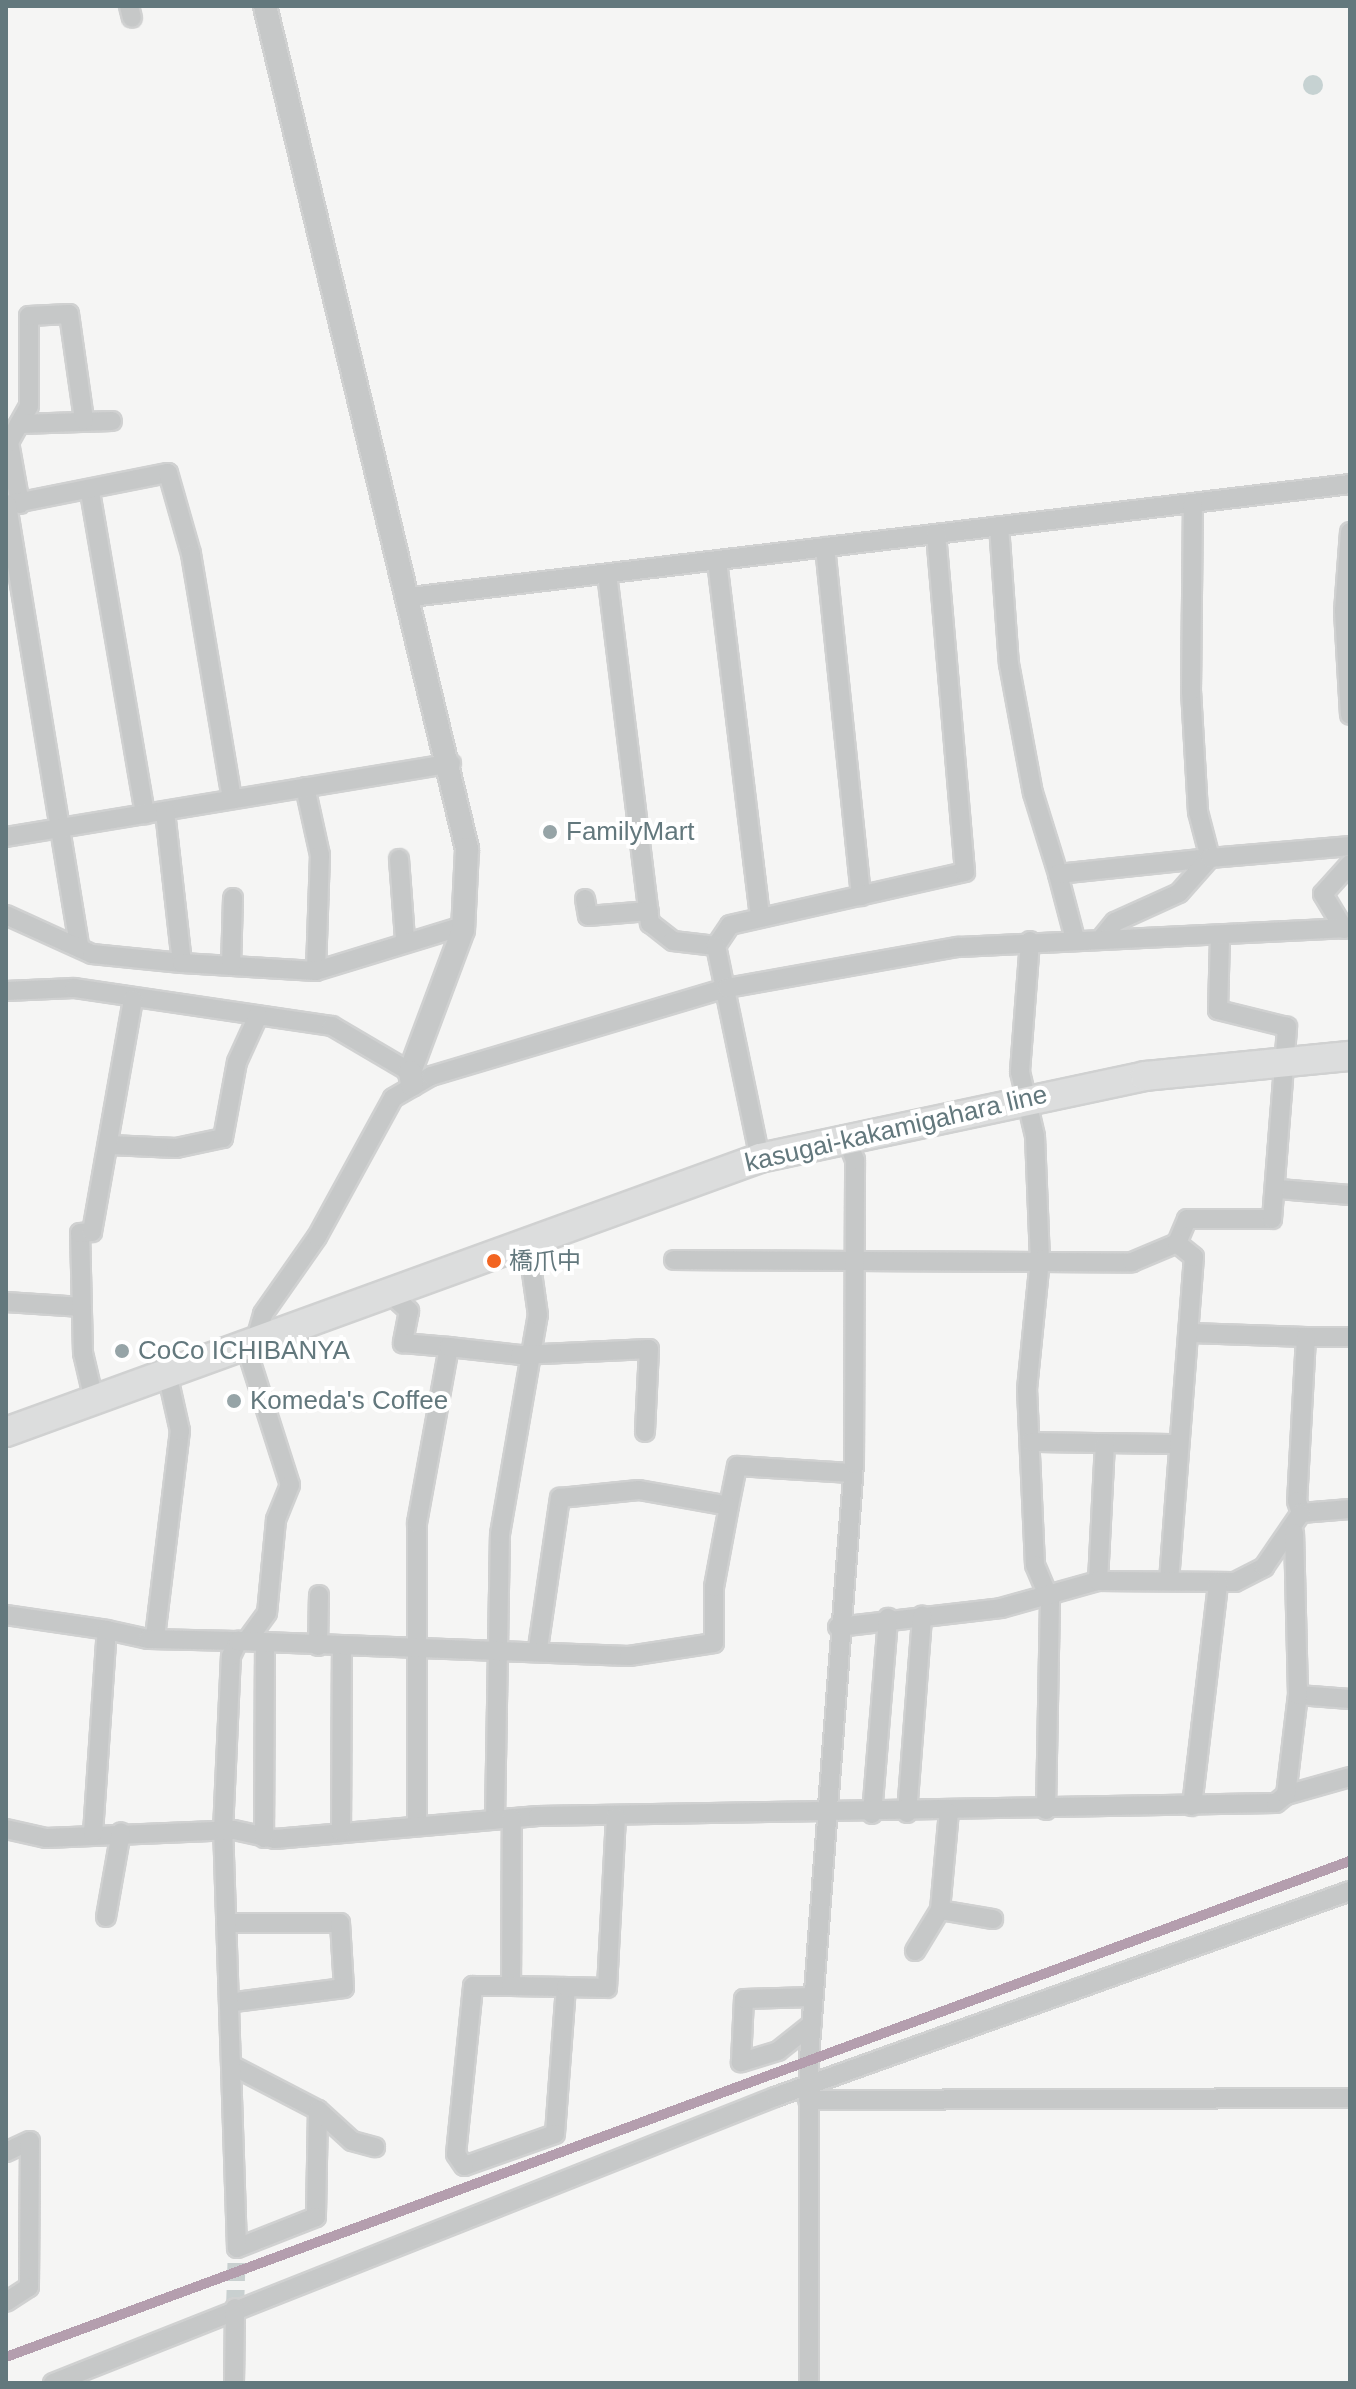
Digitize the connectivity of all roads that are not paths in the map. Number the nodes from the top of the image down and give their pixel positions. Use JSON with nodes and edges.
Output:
{"nodes":[{"id":1,"x":265,"y":6,"type":"edge"},
{"id":2,"x":84,"y":420,"type":"junction"},
{"id":3,"x":112,"y":421,"type":"dead end"},
{"id":4,"x":19,"y":424,"type":"junction"},
{"id":5,"x":1350,"y":484,"type":"edge"},
{"id":6,"x":90,"y":492,"type":"junction"},
{"id":7,"x":1193,"y":503,"type":"junction"},
{"id":8,"x":11,"y":505,"type":"edge"},
{"id":9,"x":999,"y":526,"type":"junction"},
{"id":10,"x":1350,"y":532,"type":"edge"},
{"id":11,"x":936,"y":534,"type":"junction"},
{"id":12,"x":825,"y":547,"type":"junction"},
{"id":13,"x":1349,"y":559,"type":"edge"},
{"id":14,"x":717,"y":561,"type":"junction"},
{"id":15,"x":607,"y":574,"type":"junction"},
{"id":16,"x":411,"y":597,"type":"junction"},
{"id":17,"x":1349,"y":694,"type":"edge"},
{"id":18,"x":1350,"y":715,"type":"edge"},
{"id":19,"x":451,"y":763,"type":"junction"},
{"id":20,"x":305,"y":787,"type":"junction"},
{"id":21,"x":232,"y":799,"type":"junction"},
{"id":22,"x":165,"y":811,"type":"junction"},
{"id":23,"x":145,"y":814,"type":"junction"},
{"id":24,"x":62,"y":828,"type":"junction"},
{"id":25,"x":6,"y":837,"type":"edge"},
{"id":26,"x":1350,"y":846,"type":"edge"},
{"id":27,"x":1210,"y":858,"type":"junction"},
{"id":28,"x":399,"y":859,"type":"dead end"},
{"id":29,"x":1350,"y":864,"type":"edge"},
{"id":30,"x":1058,"y":874,"type":"junction"},
{"id":31,"x":861,"y":896,"type":"junction"},
{"id":32,"x":233,"y":898,"type":"dead end"},
{"id":33,"x":585,"y":899,"type":"dead end"},
{"id":34,"x":649,"y":911,"type":"junction"},
{"id":35,"x":6,"y":915,"type":"edge"},
{"id":36,"x":760,"y":917,"type":"junction"},
{"id":37,"x":463,"y":926,"type":"junction"},
{"id":38,"x":1347,"y":928,"type":"edge"},
{"id":39,"x":1220,"y":938,"type":"junction"},
{"id":40,"x":405,"y":939,"type":"junction"},
{"id":41,"x":1075,"y":939,"type":"junction"},
{"id":42,"x":1101,"y":939,"type":"junction"},
{"id":43,"x":1030,"y":941,"type":"junction"},
{"id":44,"x":79,"y":945,"type":"junction"},
{"id":45,"x":716,"y":946,"type":"junction"},
{"id":46,"x":182,"y":963,"type":"junction"},
{"id":47,"x":231,"y":966,"type":"junction"},
{"id":48,"x":316,"y":971,"type":"junction"},
{"id":49,"x":727,"y":988,"type":"junction"},
{"id":50,"x":6,"y":991,"type":"edge"},
{"id":51,"x":133,"y":1000,"type":"junction"},
{"id":52,"x":258,"y":1016,"type":"junction"},
{"id":53,"x":1350,"y":1056,"type":"edge"},
{"id":54,"x":1287,"y":1062,"type":"junction"},
{"id":55,"x":411,"y":1079,"type":"junction"},
{"id":56,"x":1026,"y":1097,"type":"junction"},
{"id":57,"x":845,"y":1135,"type":"junction"},
{"id":58,"x":110,"y":1145,"type":"junction"},
{"id":59,"x":760,"y":1158,"type":"junction"},
{"id":60,"x":1279,"y":1189,"type":"junction"},
{"id":61,"x":1350,"y":1195,"type":"edge"},
{"id":62,"x":527,"y":1238,"type":"junction"},
{"id":63,"x":1177,"y":1243,"type":"junction"},
{"id":64,"x":852,"y":1259,"type":"junction"},
{"id":65,"x":1040,"y":1259,"type":"junction"},
{"id":66,"x":674,"y":1260,"type":"dead end"},
{"id":67,"x":387,"y":1291,"type":"junction"},
{"id":68,"x":6,"y":1302,"type":"edge"},
{"id":69,"x":82,"y":1307,"type":"junction"},
{"id":70,"x":1191,"y":1333,"type":"junction"},
{"id":71,"x":1306,"y":1337,"type":"junction"},
{"id":72,"x":1350,"y":1337,"type":"edge"},
{"id":73,"x":251,"y":1342,"type":"junction"},
{"id":74,"x":449,"y":1347,"type":"junction"},
{"id":75,"x":532,"y":1354,"type":"junction"},
{"id":76,"x":167,"y":1373,"type":"junction"},
{"id":77,"x":94,"y":1400,"type":"junction"},
{"id":78,"x":6,"y":1432,"type":"edge"},
{"id":79,"x":645,"y":1432,"type":"dead end"},
{"id":80,"x":1031,"y":1442,"type":"junction"},
{"id":81,"x":1105,"y":1443,"type":"junction"},
{"id":82,"x":1179,"y":1444,"type":"junction"},
{"id":83,"x":851,"y":1473,"type":"junction"},
{"id":84,"x":729,"y":1506,"type":"junction"},
{"id":85,"x":1350,"y":1509,"type":"edge"},
{"id":86,"x":1301,"y":1513,"type":"junction"},
{"id":87,"x":1294,"y":1533,"type":"junction"},
{"id":88,"x":1098,"y":1581,"type":"junction"},
{"id":89,"x":1169,"y":1581,"type":"junction"},
{"id":90,"x":1218,"y":1583,"type":"junction"},
{"id":91,"x":1046,"y":1591,"type":"junction"},
{"id":92,"x":319,"y":1595,"type":"dead end"},
{"id":93,"x":6,"y":1615,"type":"edge"},
{"id":94,"x":922,"y":1616,"type":"junction"},
{"id":95,"x":888,"y":1618,"type":"junction"},
{"id":96,"x":838,"y":1627,"type":"junction"},
{"id":97,"x":107,"y":1630,"type":"junction"},
{"id":98,"x":155,"y":1637,"type":"junction"},
{"id":99,"x":250,"y":1642,"type":"junction"},
{"id":100,"x":318,"y":1646,"type":"junction"},
{"id":101,"x":342,"y":1647,"type":"junction"},
{"id":102,"x":415,"y":1647,"type":"junction"},
{"id":103,"x":498,"y":1647,"type":"junction"},
{"id":104,"x":538,"y":1648,"type":"junction"},
{"id":105,"x":1298,"y":1695,"type":"junction"},
{"id":106,"x":1350,"y":1699,"type":"edge"},
{"id":107,"x":1350,"y":1777,"type":"edge"},
{"id":108,"x":1286,"y":1795,"type":"junction"},
{"id":109,"x":1192,"y":1806,"type":"junction"},
{"id":110,"x":1046,"y":1810,"type":"junction"},
{"id":111,"x":949,"y":1812,"type":"junction"},
{"id":112,"x":907,"y":1813,"type":"junction"},
{"id":113,"x":872,"y":1814,"type":"junction"},
{"id":114,"x":823,"y":1815,"type":"junction"},
{"id":115,"x":616,"y":1817,"type":"junction"},
{"id":116,"x":503,"y":1818,"type":"junction"},
{"id":117,"x":417,"y":1826,"type":"junction"},
{"id":118,"x":6,"y":1829,"type":"edge"},
{"id":119,"x":223,"y":1831,"type":"junction"},
{"id":120,"x":121,"y":1832,"type":"junction"},
{"id":121,"x":341,"y":1832,"type":"junction"},
{"id":122,"x":93,"y":1833,"type":"junction"},
{"id":123,"x":264,"y":1838,"type":"junction"},
{"id":124,"x":1350,"y":1891,"type":"edge"},
{"id":125,"x":940,"y":1910,"type":"junction"},
{"id":126,"x":106,"y":1917,"type":"dead end"},
{"id":127,"x":993,"y":1919,"type":"dead end"},
{"id":128,"x":226,"y":1923,"type":"junction"},
{"id":129,"x":915,"y":1951,"type":"dead end"},
{"id":130,"x":511,"y":1986,"type":"junction"},
{"id":131,"x":566,"y":1987,"type":"junction"},
{"id":132,"x":813,"y":1997,"type":"junction"},
{"id":133,"x":234,"y":2002,"type":"junction"},
{"id":134,"x":812,"y":2024,"type":"junction"},
{"id":135,"x":233,"y":2066,"type":"junction"},
{"id":136,"x":809,"y":2094,"type":"junction"},
{"id":137,"x":1350,"y":2098,"type":"edge"},
{"id":138,"x":318,"y":2110,"type":"junction"},
{"id":139,"x":375,"y":2147,"type":"dead end"},
{"id":140,"x":6,"y":2152,"type":"edge"},
{"id":141,"x":6,"y":2302,"type":"edge"},
{"id":142,"x":235,"y":2308,"type":"junction"},
{"id":143,"x":53,"y":2383,"type":"edge"},
{"id":144,"x":234,"y":2383,"type":"edge"},
{"id":145,"x":809,"y":2383,"type":"edge"}],
"edges":[{"from":1,"to":16,"type":"street"},
{"from":2,"to":3,"type":"street"},
{"from":2,"to":4,"type":"street"},
{"from":2,"to":4,"type":"street"},
{"from":4,"to":8,"type":"street"},
{"from":5,"to":7,"type":"street"},
{"from":6,"to":8,"type":"street"},
{"from":6,"to":21,"type":"street"},
{"from":6,"to":23,"type":"street"},
{"from":7,"to":9,"type":"street"},
{"from":7,"to":27,"type":"street"},
{"from":8,"to":24,"type":"street"},
{"from":9,"to":11,"type":"street"},
{"from":9,"to":30,"type":"street"},
{"from":10,"to":13,"type":"street"},
{"from":11,"to":12,"type":"street"},
{"from":11,"to":31,"type":"street"},
{"from":12,"to":14,"type":"street"},
{"from":12,"to":31,"type":"street"},
{"from":13,"to":17,"type":"street"},
{"from":14,"to":15,"type":"street"},
{"from":14,"to":36,"type":"street"},
{"from":15,"to":16,"type":"street"},
{"from":15,"to":34,"type":"street"},
{"from":16,"to":19,"type":"street"},
{"from":17,"to":18,"type":"street"},
{"from":19,"to":20,"type":"street"},
{"from":19,"to":37,"type":"street"},
{"from":20,"to":21,"type":"street"},
{"from":20,"to":48,"type":"street"},
{"from":21,"to":22,"type":"street"},
{"from":22,"to":23,"type":"street"},
{"from":22,"to":46,"type":"street"},
{"from":23,"to":24,"type":"street"},
{"from":24,"to":25,"type":"street"},
{"from":24,"to":44,"type":"street"},
{"from":26,"to":27,"type":"street"},
{"from":27,"to":30,"type":"street"},
{"from":27,"to":42,"type":"street"},
{"from":28,"to":40,"type":"street"},
{"from":29,"to":38,"type":"street"},
{"from":30,"to":41,"type":"street"},
{"from":31,"to":36,"type":"street"},
{"from":32,"to":47,"type":"street"},
{"from":33,"to":34,"type":"street"},
{"from":34,"to":45,"type":"street"},
{"from":35,"to":44,"type":"street"},
{"from":36,"to":45,"type":"street"},
{"from":37,"to":40,"type":"street"},
{"from":37,"to":55,"type":"street"},
{"from":38,"to":39,"type":"street"},
{"from":39,"to":42,"type":"street"},
{"from":39,"to":54,"type":"street"},
{"from":40,"to":48,"type":"street"},
{"from":41,"to":42,"type":"street"},
{"from":41,"to":43,"type":"street"},
{"from":43,"to":49,"type":"street"},
{"from":43,"to":56,"type":"street"},
{"from":44,"to":46,"type":"street"},
{"from":45,"to":49,"type":"street"},
{"from":46,"to":47,"type":"street"},
{"from":47,"to":48,"type":"street"},
{"from":49,"to":55,"type":"street"},
{"from":49,"to":59,"type":"street"},
{"from":50,"to":51,"type":"street"},
{"from":51,"to":52,"type":"street"},
{"from":51,"to":58,"type":"street"},
{"from":52,"to":55,"type":"street"},
{"from":52,"to":58,"type":"street"},
{"from":53,"to":54,"type":"main road","name":"kasugai-kakamigahara line"},
{"from":54,"to":56,"type":"main road","name":"kasugai-kakamigahara line"},
{"from":54,"to":60,"type":"street"},
{"from":55,"to":73,"type":"street"},
{"from":56,"to":57,"type":"main road","name":"kasugai-kakamigahara line"},
{"from":56,"to":65,"type":"street"},
{"from":57,"to":59,"type":"main road","name":"kasugai-kakamigahara line"},
{"from":57,"to":64,"type":"street"},
{"from":58,"to":69,"type":"street"},
{"from":59,"to":62,"type":"main road","name":"kasugai-kakamigahara line"},
{"from":60,"to":61,"type":"street"},
{"from":60,"to":63,"type":"street"},
{"from":62,"to":67,"type":"main road","name":"kasugai-kakamigahara line"},
{"from":62,"to":75,"type":"street"},
{"from":63,"to":65,"type":"street"},
{"from":63,"to":70,"type":"street"},
{"from":64,"to":65,"type":"street"},
{"from":64,"to":66,"type":"street"},
{"from":64,"to":83,"type":"street"},
{"from":65,"to":80,"type":"street"},
{"from":67,"to":73,"type":"main road","name":"kasugai-kakamigahara line"},
{"from":67,"to":74,"type":"street"},
{"from":68,"to":69,"type":"street"},
{"from":69,"to":77,"type":"street"},
{"from":70,"to":71,"type":"street"},
{"from":70,"to":82,"type":"street"},
{"from":71,"to":72,"type":"street"},
{"from":71,"to":86,"type":"street"},
{"from":73,"to":76,"type":"main road","name":"kasugai-kakamigahara line"},
{"from":73,"to":99,"type":"street"},
{"from":74,"to":75,"type":"street"},
{"from":74,"to":102,"type":"street"},
{"from":75,"to":79,"type":"street"},
{"from":75,"to":103,"type":"street"},
{"from":76,"to":77,"type":"main road","name":"kasugai-kakamigahara line"},
{"from":76,"to":98,"type":"street"},
{"from":77,"to":78,"type":"main road","name":"kasugai-kakamigahara line"},
{"from":80,"to":81,"type":"street"},
{"from":80,"to":91,"type":"street"},
{"from":81,"to":82,"type":"street"},
{"from":81,"to":88,"type":"street"},
{"from":82,"to":89,"type":"street"},
{"from":83,"to":84,"type":"street"},
{"from":83,"to":96,"type":"street"},
{"from":84,"to":104,"type":"street"},
{"from":84,"to":104,"type":"street"},
{"from":85,"to":86,"type":"street"},
{"from":86,"to":87,"type":"street"},
{"from":87,"to":90,"type":"street"},
{"from":87,"to":105,"type":"street"},
{"from":88,"to":89,"type":"street"},
{"from":88,"to":91,"type":"street"},
{"from":89,"to":90,"type":"street"},
{"from":90,"to":109,"type":"street"},
{"from":91,"to":94,"type":"street"},
{"from":91,"to":110,"type":"street"},
{"from":92,"to":100,"type":"street"},
{"from":93,"to":97,"type":"street"},
{"from":94,"to":95,"type":"street"},
{"from":94,"to":112,"type":"street"},
{"from":95,"to":96,"type":"street"},
{"from":95,"to":113,"type":"street"},
{"from":96,"to":114,"type":"street"},
{"from":97,"to":98,"type":"street"},
{"from":97,"to":122,"type":"street"},
{"from":98,"to":99,"type":"street"},
{"from":99,"to":100,"type":"street"},
{"from":99,"to":119,"type":"street"},
{"from":99,"to":123,"type":"street"},
{"from":100,"to":101,"type":"street"},
{"from":101,"to":102,"type":"street"},
{"from":101,"to":121,"type":"street"},
{"from":102,"to":103,"type":"street"},
{"from":102,"to":117,"type":"street"},
{"from":103,"to":104,"type":"street"},
{"from":103,"to":116,"type":"street"},
{"from":105,"to":106,"type":"street"},
{"from":105,"to":108,"type":"street"},
{"from":107,"to":108,"type":"street"},
{"from":108,"to":109,"type":"street"},
{"from":109,"to":110,"type":"street"},
{"from":110,"to":111,"type":"street"},
{"from":111,"to":112,"type":"street"},
{"from":111,"to":125,"type":"street"},
{"from":112,"to":113,"type":"street"},
{"from":113,"to":114,"type":"street"},
{"from":114,"to":115,"type":"street"},
{"from":114,"to":132,"type":"street"},
{"from":115,"to":116,"type":"street"},
{"from":115,"to":131,"type":"street"},
{"from":116,"to":117,"type":"street"},
{"from":116,"to":130,"type":"street"},
{"from":117,"to":121,"type":"street"},
{"from":118,"to":122,"type":"street"},
{"from":119,"to":120,"type":"street"},
{"from":119,"to":123,"type":"street"},
{"from":119,"to":128,"type":"street"},
{"from":120,"to":122,"type":"street"},
{"from":120,"to":126,"type":"street"},
{"from":121,"to":123,"type":"street"},
{"from":124,"to":136,"type":"street"},
{"from":125,"to":127,"type":"street"},
{"from":125,"to":129,"type":"street"},
{"from":128,"to":133,"type":"street"},
{"from":128,"to":133,"type":"street"},
{"from":130,"to":131,"type":"street"},
{"from":130,"to":131,"type":"street"},
{"from":132,"to":134,"type":"street"},
{"from":132,"to":134,"type":"street"},
{"from":133,"to":135,"type":"street"},
{"from":134,"to":136,"type":"street"},
{"from":135,"to":138,"type":"street"},
{"from":135,"to":138,"type":"street"},
{"from":136,"to":137,"type":"street"},
{"from":136,"to":142,"type":"street"},
{"from":136,"to":145,"type":"street"},
{"from":138,"to":139,"type":"street"},
{"from":140,"to":141,"type":"street"},
{"from":142,"to":143,"type":"street"},
{"from":142,"to":144,"type":"street"}]}
